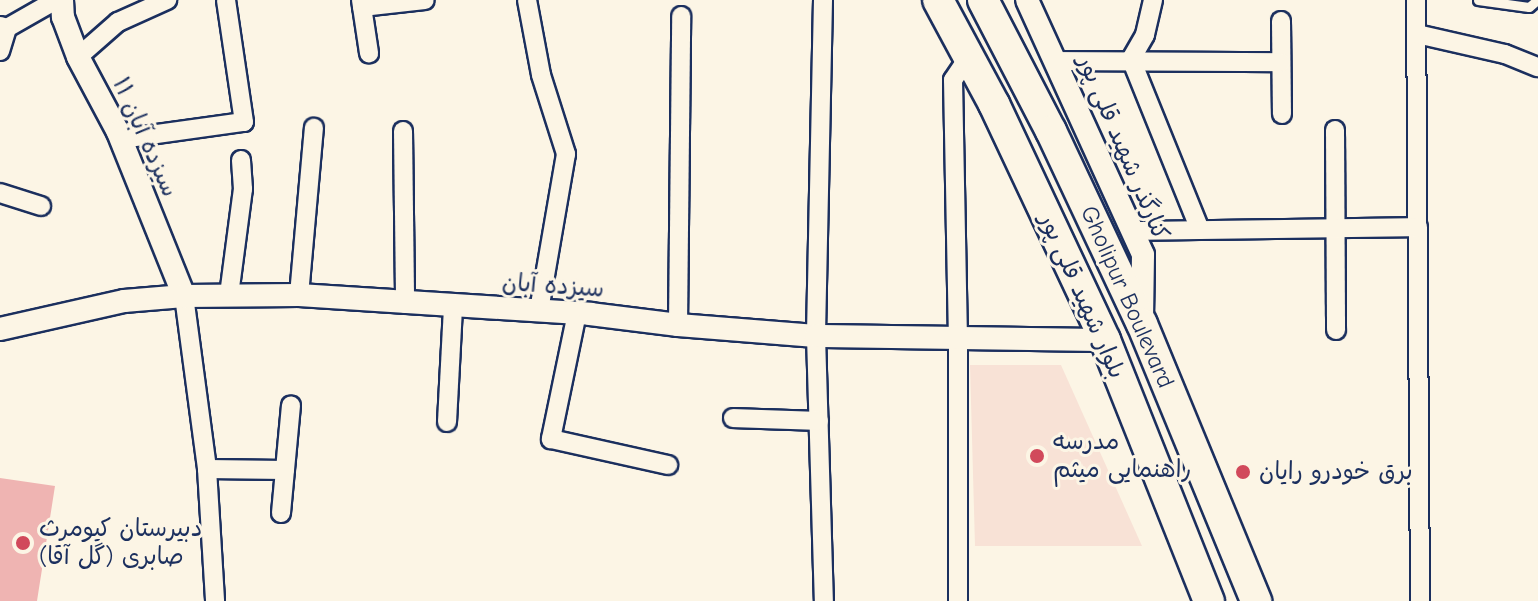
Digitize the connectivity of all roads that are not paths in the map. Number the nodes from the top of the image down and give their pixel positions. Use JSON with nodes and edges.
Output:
{"nodes":[{"id":1,"x":59,"y":0,"type":"edge"},
{"id":2,"x":167,"y":0,"type":"edge"},
{"id":3,"x":226,"y":0,"type":"edge"},
{"id":4,"x":425,"y":0,"type":"edge"},
{"id":5,"x":527,"y":0,"type":"edge"},
{"id":6,"x":823,"y":0,"type":"edge"},
{"id":7,"x":938,"y":0,"type":"edge"},
{"id":8,"x":1027,"y":0,"type":"edge"},
{"id":9,"x":1153,"y":0,"type":"edge"},
{"id":10,"x":1416,"y":0,"type":"edge"},
{"id":11,"x":1478,"y":0,"type":"edge"},
{"id":12,"x":1537,"y":0,"type":"edge"},
{"id":13,"x":362,"y":4,"type":"edge"},
{"id":14,"x":993,"y":4,"type":"edge"},
{"id":15,"x":681,"y":16,"type":"dead end"},
{"id":16,"x":1281,"y":21,"type":"dead end"},
{"id":17,"x":4,"y":27,"type":"edge"},
{"id":18,"x":1417,"y":34,"type":"junction"},
{"id":19,"x":0,"y":51,"type":"edge"},
{"id":20,"x":369,"y":53,"type":"dead end"},
{"id":21,"x":969,"y":56,"type":"junction"},
{"id":22,"x":78,"y":57,"type":"junction"},
{"id":23,"x":1131,"y":59,"type":"junction"},
{"id":24,"x":1057,"y":61,"type":"junction"},
{"id":25,"x":1281,"y":62,"type":"junction"},
{"id":26,"x":1538,"y":67,"type":"edge"},
{"id":27,"x":1282,"y":114,"type":"dead end"},
{"id":28,"x":314,"y":128,"type":"dead end"},
{"id":29,"x":1335,"y":130,"type":"dead end"},
{"id":30,"x":403,"y":131,"type":"dead end"},
{"id":31,"x":121,"y":139,"type":"junction"},
{"id":32,"x":241,"y":160,"type":"dead end"},
{"id":33,"x":0,"y":193,"type":"edge"},
{"id":34,"x":41,"y":206,"type":"dead end"},
{"id":35,"x":1418,"y":227,"type":"junction"},
{"id":36,"x":1335,"y":228,"type":"junction"},
{"id":37,"x":1200,"y":230,"type":"junction"},
{"id":38,"x":1133,"y":231,"type":"junction"},
{"id":39,"x":229,"y":295,"type":"junction"},
{"id":40,"x":299,"y":295,"type":"junction"},
{"id":41,"x":184,"y":296,"type":"junction"},
{"id":42,"x":405,"y":304,"type":"junction"},
{"id":43,"x":453,"y":306,"type":"junction"},
{"id":44,"x":539,"y":311,"type":"junction"},
{"id":45,"x":577,"y":313,"type":"junction"},
{"id":46,"x":1142,"y":324,"type":"junction"},
{"id":47,"x":678,"y":325,"type":"junction"},
{"id":48,"x":0,"y":329,"type":"edge"},
{"id":49,"x":1336,"y":330,"type":"dead end"},
{"id":50,"x":816,"y":336,"type":"junction"},
{"id":51,"x":958,"y":340,"type":"junction"},
{"id":52,"x":1105,"y":340,"type":"junction"},
{"id":53,"x":291,"y":405,"type":"dead end"},
{"id":54,"x":733,"y":418,"type":"dead end"},
{"id":55,"x":819,"y":421,"type":"junction"},
{"id":56,"x":447,"y":422,"type":"dead end"},
{"id":57,"x":668,"y":465,"type":"dead end"},
{"id":58,"x":207,"y":469,"type":"junction"},
{"id":59,"x":285,"y":470,"type":"junction"},
{"id":60,"x":281,"y":513,"type":"dead end"},
{"id":61,"x":215,"y":601,"type":"edge"},
{"id":62,"x":824,"y":601,"type":"edge"},
{"id":63,"x":958,"y":601,"type":"edge"},
{"id":64,"x":1209,"y":601,"type":"edge"},
{"id":65,"x":1256,"y":601,"type":"edge"},
{"id":66,"x":1420,"y":601,"type":"edge"}],
"edges":[{"from":1,"to":17,"type":"street"},
{"from":1,"to":22,"type":"street","name":"سیزده آبان ۱۱"},
{"from":2,"to":22,"type":"street"},
{"from":3,"to":31,"type":"street"},
{"from":4,"to":13,"type":"street"},
{"from":5,"to":44,"type":"street"},
{"from":6,"to":50,"type":"street"},
{"from":7,"to":21,"type":"highway","name":"بلوار شهید قلی پور"},
{"from":8,"to":24,"type":"street","name":"کنارگذر شهید قلی پور"},
{"from":9,"to":23,"type":"street"},
{"from":10,"to":18,"type":"street"},
{"from":11,"to":12,"type":"lane"},
{"from":13,"to":20,"type":"street"},
{"from":14,"to":46,"type":"highway","name":"Gholipur Boulevard"},
{"from":15,"to":47,"type":"street"},
{"from":16,"to":25,"type":"street"},
{"from":17,"to":19,"type":"street"},
{"from":18,"to":26,"type":"street"},
{"from":18,"to":35,"type":"street"},
{"from":21,"to":51,"type":"street"},
{"from":21,"to":52,"type":"highway","name":"بلوار شهید قلی پور"},
{"from":22,"to":31,"type":"street","name":"سیزده آبان ۱۱"},
{"from":23,"to":24,"type":"street"},
{"from":23,"to":25,"type":"street"},
{"from":23,"to":37,"type":"street"},
{"from":24,"to":38,"type":"street","name":"کنارگذر شهید قلی پور"},
{"from":25,"to":27,"type":"street"},
{"from":28,"to":40,"type":"street"},
{"from":29,"to":36,"type":"street"},
{"from":30,"to":42,"type":"street"},
{"from":31,"to":41,"type":"street","name":"سیزده آبان ۱۱"},
{"from":32,"to":39,"type":"street"},
{"from":33,"to":34,"type":"street"},
{"from":35,"to":36,"type":"street"},
{"from":35,"to":66,"type":"street"},
{"from":36,"to":37,"type":"street"},
{"from":36,"to":49,"type":"street"},
{"from":37,"to":38,"type":"street"},
{"from":38,"to":46,"type":"street","name":"کنارگذر شهید قلی پور"},
{"from":39,"to":40,"type":"street","name":"سیزده آبان"},
{"from":39,"to":41,"type":"street","name":"سیزده آبان"},
{"from":40,"to":42,"type":"street","name":"سیزده آبان"},
{"from":41,"to":48,"type":"street","name":"سیزده آبان"},
{"from":41,"to":58,"type":"street"},
{"from":42,"to":43,"type":"street","name":"سیزده آبان"},
{"from":43,"to":44,"type":"street","name":"سیزده آبان"},
{"from":43,"to":56,"type":"street"},
{"from":44,"to":45,"type":"street","name":"سیزده آبان"},
{"from":45,"to":47,"type":"street","name":"سیزده آبان"},
{"from":45,"to":57,"type":"street"},
{"from":46,"to":65,"type":"highway","name":"Gholipur Boulevard"},
{"from":47,"to":50,"type":"street","name":"سیزده آبان"},
{"from":50,"to":51,"type":"street","name":"سیزده آبان"},
{"from":50,"to":55,"type":"street"},
{"from":51,"to":52,"type":"street","name":"سیزده آبان"},
{"from":51,"to":63,"type":"street"},
{"from":52,"to":64,"type":"highway","name":"بلوار شهید قلی پور"},
{"from":53,"to":59,"type":"street"},
{"from":54,"to":55,"type":"street"},
{"from":55,"to":62,"type":"street"},
{"from":58,"to":59,"type":"street"},
{"from":58,"to":61,"type":"street"},
{"from":59,"to":60,"type":"street"}]}
